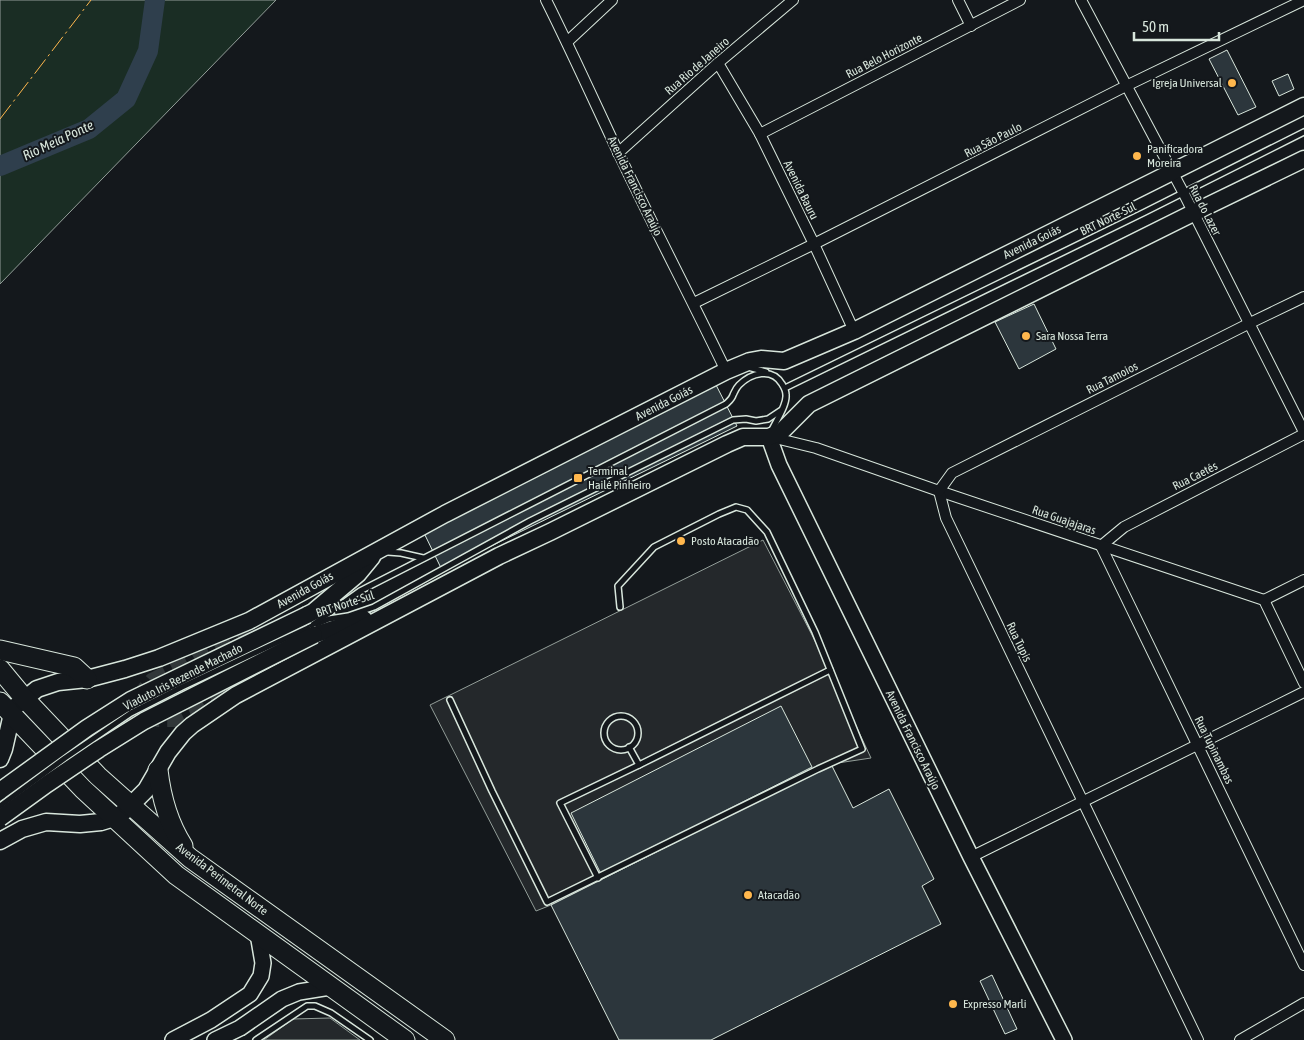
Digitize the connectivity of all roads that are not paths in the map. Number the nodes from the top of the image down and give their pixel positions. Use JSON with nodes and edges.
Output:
{"nodes":[{"id":1,"x":546,"y":0,"type":"edge"},
{"id":2,"x":612,"y":0,"type":"edge"},
{"id":3,"x":793,"y":0,"type":"edge"},
{"id":4,"x":958,"y":0,"type":"edge"},
{"id":5,"x":1020,"y":0,"type":"edge"},
{"id":6,"x":1081,"y":0,"type":"edge"},
{"id":7,"x":1304,"y":0,"type":"edge"},
{"id":8,"x":971,"y":26,"type":"junction"},
{"id":9,"x":567,"y":42,"type":"junction"},
{"id":10,"x":718,"y":63,"type":"junction"},
{"id":11,"x":1126,"y":86,"type":"junction"},
{"id":12,"x":1304,"y":106,"type":"edge"},
{"id":13,"x":1304,"y":132,"type":"edge"},
{"id":14,"x":760,"y":134,"type":"junction"},
{"id":15,"x":618,"y":153,"type":"junction"},
{"id":16,"x":1304,"y":159,"type":"edge"},
{"id":17,"x":1172,"y":173,"type":"junction"},
{"id":18,"x":1183,"y":192,"type":"junction"},
{"id":19,"x":1193,"y":213,"type":"junction"},
{"id":20,"x":814,"y":244,"type":"junction"},
{"id":21,"x":1304,"y":297,"type":"edge"},
{"id":22,"x":694,"y":303,"type":"junction"},
{"id":23,"x":1248,"y":324,"type":"junction"},
{"id":24,"x":854,"y":332,"type":"junction"},
{"id":25,"x":733,"y":368,"type":"junction"},
{"id":26,"x":769,"y":373,"type":"junction"},
{"id":27,"x":785,"y":388,"type":"junction"},
{"id":28,"x":781,"y":411,"type":"junction"},
{"id":29,"x":1304,"y":433,"type":"edge"},
{"id":30,"x":769,"y":437,"type":"junction"},
{"id":31,"x":939,"y":491,"type":"junction"},
{"id":32,"x":1101,"y":546,"type":"junction"},
{"id":33,"x":376,"y":551,"type":"junction"},
{"id":34,"x":424,"y":558,"type":"junction"},
{"id":35,"x":1304,"y":580,"type":"edge"},
{"id":36,"x":1264,"y":600,"type":"junction"},
{"id":37,"x":406,"y":605,"type":"junction"},
{"id":38,"x":620,"y":607,"type":"dead end"},
{"id":39,"x":309,"y":626,"type":"junction"},
{"id":40,"x":0,"y":650,"type":"edge"},
{"id":41,"x":0,"y":669,"type":"edge"},
{"id":42,"x":830,"y":670,"type":"junction"},
{"id":43,"x":87,"y":679,"type":"junction"},
{"id":44,"x":1304,"y":683,"type":"edge"},
{"id":45,"x":1304,"y":692,"type":"edge"},
{"id":46,"x":24,"y":698,"type":"junction"},
{"id":47,"x":450,"y":700,"type":"dead end"},
{"id":48,"x":6,"y":708,"type":"edge"},
{"id":49,"x":1198,"y":744,"type":"junction"},
{"id":50,"x":629,"y":747,"type":"junction"},
{"id":51,"x":0,"y":759,"type":"edge"},
{"id":52,"x":639,"y":765,"type":"junction"},
{"id":53,"x":158,"y":770,"type":"junction"},
{"id":54,"x":0,"y":791,"type":"edge"},
{"id":55,"x":1082,"y":802,"type":"junction"},
{"id":56,"x":131,"y":805,"type":"junction"},
{"id":57,"x":0,"y":806,"type":"edge"},
{"id":58,"x":0,"y":818,"type":"edge"},
{"id":59,"x":114,"y":818,"type":"junction"},
{"id":60,"x":0,"y":841,"type":"edge"},
{"id":61,"x":971,"y":857,"type":"junction"},
{"id":62,"x":190,"y":858,"type":"junction"},
{"id":63,"x":598,"y":878,"type":"junction"},
{"id":64,"x":258,"y":934,"type":"junction"},
{"id":65,"x":1304,"y":965,"type":"edge"},
{"id":66,"x":330,"y":987,"type":"junction"},
{"id":67,"x":249,"y":994,"type":"junction"},
{"id":68,"x":1304,"y":1003,"type":"edge"},
{"id":69,"x":262,"y":1013,"type":"junction"},
{"id":70,"x":173,"y":1040,"type":"edge"},
{"id":71,"x":215,"y":1040,"type":"edge"},
{"id":72,"x":256,"y":1040,"type":"edge"},
{"id":73,"x":370,"y":1040,"type":"edge"},
{"id":74,"x":405,"y":1040,"type":"edge"},
{"id":75,"x":445,"y":1040,"type":"edge"},
{"id":76,"x":1063,"y":1040,"type":"edge"},
{"id":77,"x":1198,"y":1040,"type":"edge"},
{"id":78,"x":1240,"y":1040,"type":"edge"}],
"edges":[{"from":1,"to":9,"type":"street","name":"Avenida Francisco Araújo"},
{"from":2,"to":9,"type":"street"},
{"from":3,"to":10,"type":"street","name":"Rua Rio de Janeiro"},
{"from":4,"to":8,"type":"street"},
{"from":5,"to":8,"type":"street","name":"Rua Belo Horizonte"},
{"from":6,"to":11,"type":"street","name":"Rua do Lazer"},
{"from":7,"to":11,"type":"street","name":"Rua São Paulo"},
{"from":8,"to":14,"type":"street","name":"Rua Belo Horizonte"},
{"from":9,"to":15,"type":"street","name":"Avenida Francisco Araújo"},
{"from":10,"to":14,"type":"street","name":"Avenida Bauru"},
{"from":10,"to":15,"type":"street","name":"Rua Rio de Janeiro"},
{"from":11,"to":17,"type":"street","name":"Rua do Lazer"},
{"from":11,"to":20,"type":"street","name":"Rua São Paulo"},
{"from":12,"to":17,"type":"main road","name":"Avenida Goiás"},
{"from":13,"to":18,"type":"lane","name":"BRT Norte-Sul"},
{"from":14,"to":20,"type":"street","name":"Avenida Bauru"},
{"from":15,"to":22,"type":"street","name":"Avenida Francisco Araújo"},
{"from":16,"to":19,"type":"main road"},
{"from":17,"to":18,"type":"street","name":"Rua do Lazer"},
{"from":17,"to":24,"type":"main road","name":"Avenida Goiás"},
{"from":18,"to":19,"type":"street","name":"Rua do Lazer"},
{"from":18,"to":27,"type":"lane","name":"BRT Norte-Sul"},
{"from":19,"to":23,"type":"street","name":"Rua do Lazer"},
{"from":19,"to":30,"type":"main road"},
{"from":20,"to":22,"type":"street","name":"Rua São Paulo"},
{"from":20,"to":24,"type":"street","name":"Avenida Bauru"},
{"from":21,"to":23,"type":"street","name":"Rua Tamoios"},
{"from":22,"to":25,"type":"street","name":"Avenida Francisco Araújo"},
{"from":23,"to":29,"type":"street","name":"Rua do Lazer"},
{"from":23,"to":31,"type":"street","name":"Rua Tamoios"},
{"from":24,"to":25,"type":"main road","name":"Avenida Goiás"},
{"from":25,"to":26,"type":"lane"},
{"from":25,"to":33,"type":"main road","name":"Avenida Goiás"},
{"from":26,"to":27,"type":"lane"},
{"from":26,"to":34,"type":"lane","name":"BRT Norte-Sul"},
{"from":27,"to":28,"type":"lane"},
{"from":28,"to":30,"type":"lane"},
{"from":28,"to":39,"type":"lane","name":"BRT Norte-Sul"},
{"from":29,"to":32,"type":"street","name":"Rua Caetés"},
{"from":30,"to":31,"type":"street","name":"Rua Guajajaras"},
{"from":30,"to":37,"type":"main road"},
{"from":30,"to":61,"type":"street","name":"Avenida Francisco Araújo"},
{"from":31,"to":32,"type":"street","name":"Rua Guajajaras"},
{"from":31,"to":55,"type":"street","name":"Rua Tupis"},
{"from":32,"to":36,"type":"street","name":"Rua Guajajaras"},
{"from":32,"to":49,"type":"street","name":"Rua Tupinambas"},
{"from":33,"to":34,"type":"lane"},
{"from":33,"to":39,"type":"main road"},
{"from":33,"to":43,"type":"main road","name":"Avenida Goiás"},
{"from":34,"to":39,"type":"lane","name":"BRT Norte-Sul"},
{"from":35,"to":36,"type":"street"},
{"from":36,"to":44,"type":"street"},
{"from":37,"to":39,"type":"main road"},
{"from":37,"to":53,"type":"main road"},
{"from":38,"to":42,"type":"lane"},
{"from":39,"to":54,"type":"main road","bridge":true},
{"from":39,"to":57,"type":"lane","name":"Viaduto Iris Rezende Machado","bridge":true},
{"from":39,"to":58,"type":"main road","bridge":true},
{"from":40,"to":43,"type":"highway"},
{"from":41,"to":46,"type":"highway","name":"Avenida Perimetral Norte"},
{"from":42,"to":52,"type":"lane"},
{"from":42,"to":63,"type":"lane"},
{"from":43,"to":46,"type":"main road","name":"Avenida Goiás"},
{"from":45,"to":49,"type":"street"},
{"from":46,"to":48,"type":"main road"},
{"from":46,"to":56,"type":"highway","name":"Avenida Perimetral Norte"},
{"from":47,"to":63,"type":"lane"},
{"from":48,"to":51,"type":"main road"},
{"from":48,"to":59,"type":"highway","name":"Avenida Perimetral Norte"},
{"from":49,"to":55,"type":"street"},
{"from":49,"to":65,"type":"street","name":"Rua Tupinambas"},
{"from":50,"to":50,"type":"lane"},
{"from":50,"to":52,"type":"lane"},
{"from":52,"to":63,"type":"lane"},
{"from":53,"to":56,"type":"main road"},
{"from":53,"to":62,"type":"highway"},
{"from":55,"to":61,"type":"street"},
{"from":55,"to":77,"type":"street","name":"Rua Tupis"},
{"from":56,"to":59,"type":"main road"},
{"from":56,"to":62,"type":"highway","name":"Avenida Perimetral Norte"},
{"from":59,"to":60,"type":"main road"},
{"from":59,"to":64,"type":"highway","name":"Avenida Perimetral Norte"},
{"from":61,"to":76,"type":"street","name":"Avenida Francisco Araújo"},
{"from":62,"to":75,"type":"highway","name":"Avenida Perimetral Norte"},
{"from":64,"to":66,"type":"highway","name":"Avenida Perimetral Norte"},
{"from":64,"to":67,"type":"street"},
{"from":66,"to":69,"type":"street"},
{"from":66,"to":74,"type":"highway","name":"Avenida Perimetral Norte"},
{"from":67,"to":69,"type":"street"},
{"from":67,"to":70,"type":"street"},
{"from":68,"to":78,"type":"street"},
{"from":69,"to":71,"type":"street"},
{"from":72,"to":73,"type":"lane"}]}
